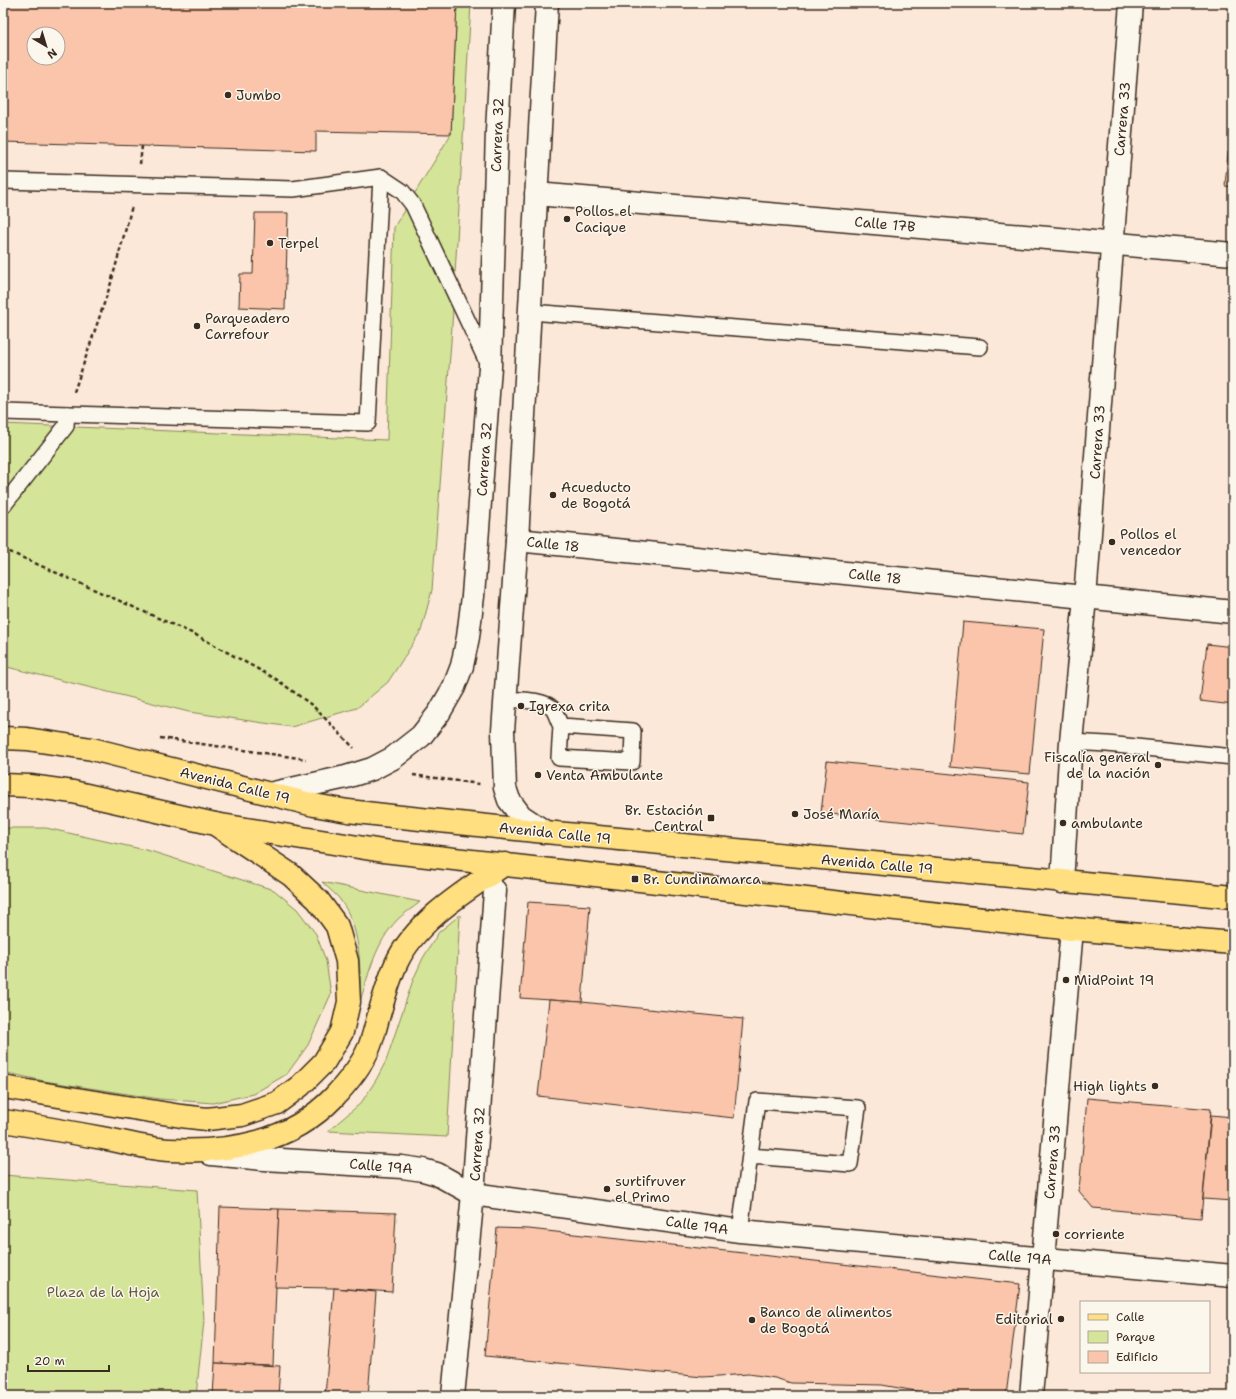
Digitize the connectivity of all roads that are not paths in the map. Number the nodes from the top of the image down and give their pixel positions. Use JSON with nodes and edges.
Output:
{"nodes":[{"id":1,"x":504,"y":3,"type":"edge"},
{"id":2,"x":547,"y":3,"type":"edge"},
{"id":3,"x":1131,"y":3,"type":"edge"},
{"id":4,"x":381,"y":177,"type":"junction"},
{"id":5,"x":3,"y":181,"type":"edge"},
{"id":6,"x":536,"y":194,"type":"junction"},
{"id":7,"x":1112,"y":243,"type":"junction"},
{"id":8,"x":1233,"y":254,"type":"edge"},
{"id":9,"x":530,"y":312,"type":"junction"},
{"id":10,"x":980,"y":347,"type":"dead end"},
{"id":11,"x":490,"y":367,"type":"junction"},
{"id":12,"x":3,"y":412,"type":"edge"},
{"id":13,"x":67,"y":414,"type":"junction"},
{"id":14,"x":3,"y":506,"type":"edge"},
{"id":15,"x":517,"y":540,"type":"junction"},
{"id":16,"x":1085,"y":598,"type":"junction"},
{"id":17,"x":1233,"y":612,"type":"edge"},
{"id":18,"x":506,"y":699,"type":"junction"},
{"id":19,"x":561,"y":726,"type":"junction"},
{"id":20,"x":3,"y":738,"type":"edge"},
{"id":21,"x":1071,"y":742,"type":"junction"},
{"id":22,"x":1233,"y":757,"type":"edge"},
{"id":23,"x":3,"y":785,"type":"edge"},
{"id":24,"x":269,"y":794,"type":"junction"},
{"id":25,"x":215,"y":824,"type":"junction"},
{"id":26,"x":545,"y":832,"type":"junction"},
{"id":27,"x":505,"y":864,"type":"junction"},
{"id":28,"x":1062,"y":882,"type":"junction"},
{"id":29,"x":494,"y":891,"type":"dead end"},
{"id":30,"x":1233,"y":898,"type":"edge"},
{"id":31,"x":1072,"y":929,"type":"junction"},
{"id":32,"x":1233,"y":943,"type":"edge"},
{"id":33,"x":3,"y":1087,"type":"edge"},
{"id":34,"x":3,"y":1121,"type":"edge"},
{"id":35,"x":168,"y":1150,"type":"junction"},
{"id":36,"x":750,"y":1156,"type":"junction"},
{"id":37,"x":473,"y":1194,"type":"junction"},
{"id":38,"x":740,"y":1231,"type":"junction"},
{"id":39,"x":1043,"y":1259,"type":"junction"},
{"id":40,"x":1233,"y":1276,"type":"edge"},
{"id":41,"x":453,"y":1396,"type":"edge"},
{"id":42,"x":1032,"y":1396,"type":"edge"}],
"edges":[{"from":1,"to":11,"type":"street","name":"Carrera 32"},
{"from":2,"to":6,"type":"street"},
{"from":3,"to":7,"type":"street","name":"Carrera 33"},
{"from":4,"to":5,"type":"lane"},
{"from":4,"to":11,"type":"lane"},
{"from":4,"to":13,"type":"lane"},
{"from":6,"to":7,"type":"street","name":"Calle 17B"},
{"from":6,"to":9,"type":"street"},
{"from":7,"to":8,"type":"street","name":"Calle 17B"},
{"from":7,"to":16,"type":"street","name":"Carrera 33"},
{"from":9,"to":10,"type":"lane"},
{"from":9,"to":15,"type":"street"},
{"from":11,"to":24,"type":"street","name":"Carrera 32"},
{"from":12,"to":13,"type":"lane"},
{"from":13,"to":14,"type":"lane"},
{"from":15,"to":16,"type":"street","name":"Calle 18"},
{"from":15,"to":18,"type":"street"},
{"from":16,"to":17,"type":"street","name":"Calle 18"},
{"from":16,"to":21,"type":"street","name":"Carrera 33"},
{"from":18,"to":19,"type":"lane"},
{"from":18,"to":26,"type":"street"},
{"from":19,"to":19,"type":"lane"},
{"from":20,"to":24,"type":"main road","name":"Avenida Calle 19"},
{"from":21,"to":22,"type":"lane"},
{"from":21,"to":28,"type":"street","name":"Carrera 33"},
{"from":23,"to":25,"type":"main road"},
{"from":24,"to":26,"type":"main road","name":"Avenida Calle 19"},
{"from":25,"to":27,"type":"main road"},
{"from":25,"to":33,"type":"main road"},
{"from":26,"to":28,"type":"main road","name":"Avenida Calle 19"},
{"from":27,"to":31,"type":"main road"},
{"from":27,"to":35,"type":"main road"},
{"from":28,"to":30,"type":"main road","name":"Avenida Calle 19"},
{"from":29,"to":37,"type":"street","name":"Carrera 32"},
{"from":31,"to":32,"type":"main road"},
{"from":31,"to":39,"type":"street","name":"Carrera 33"},
{"from":34,"to":35,"type":"main road"},
{"from":35,"to":37,"type":"street","name":"Calle 19A"},
{"from":36,"to":36,"type":"lane"},
{"from":36,"to":38,"type":"lane"},
{"from":37,"to":38,"type":"street","name":"Calle 19A"},
{"from":37,"to":41,"type":"street","name":"Carrera 32"},
{"from":38,"to":39,"type":"street","name":"Calle 19A"},
{"from":39,"to":40,"type":"street","name":"Calle 19A"},
{"from":39,"to":42,"type":"street","name":"Carrera 33"}]}
